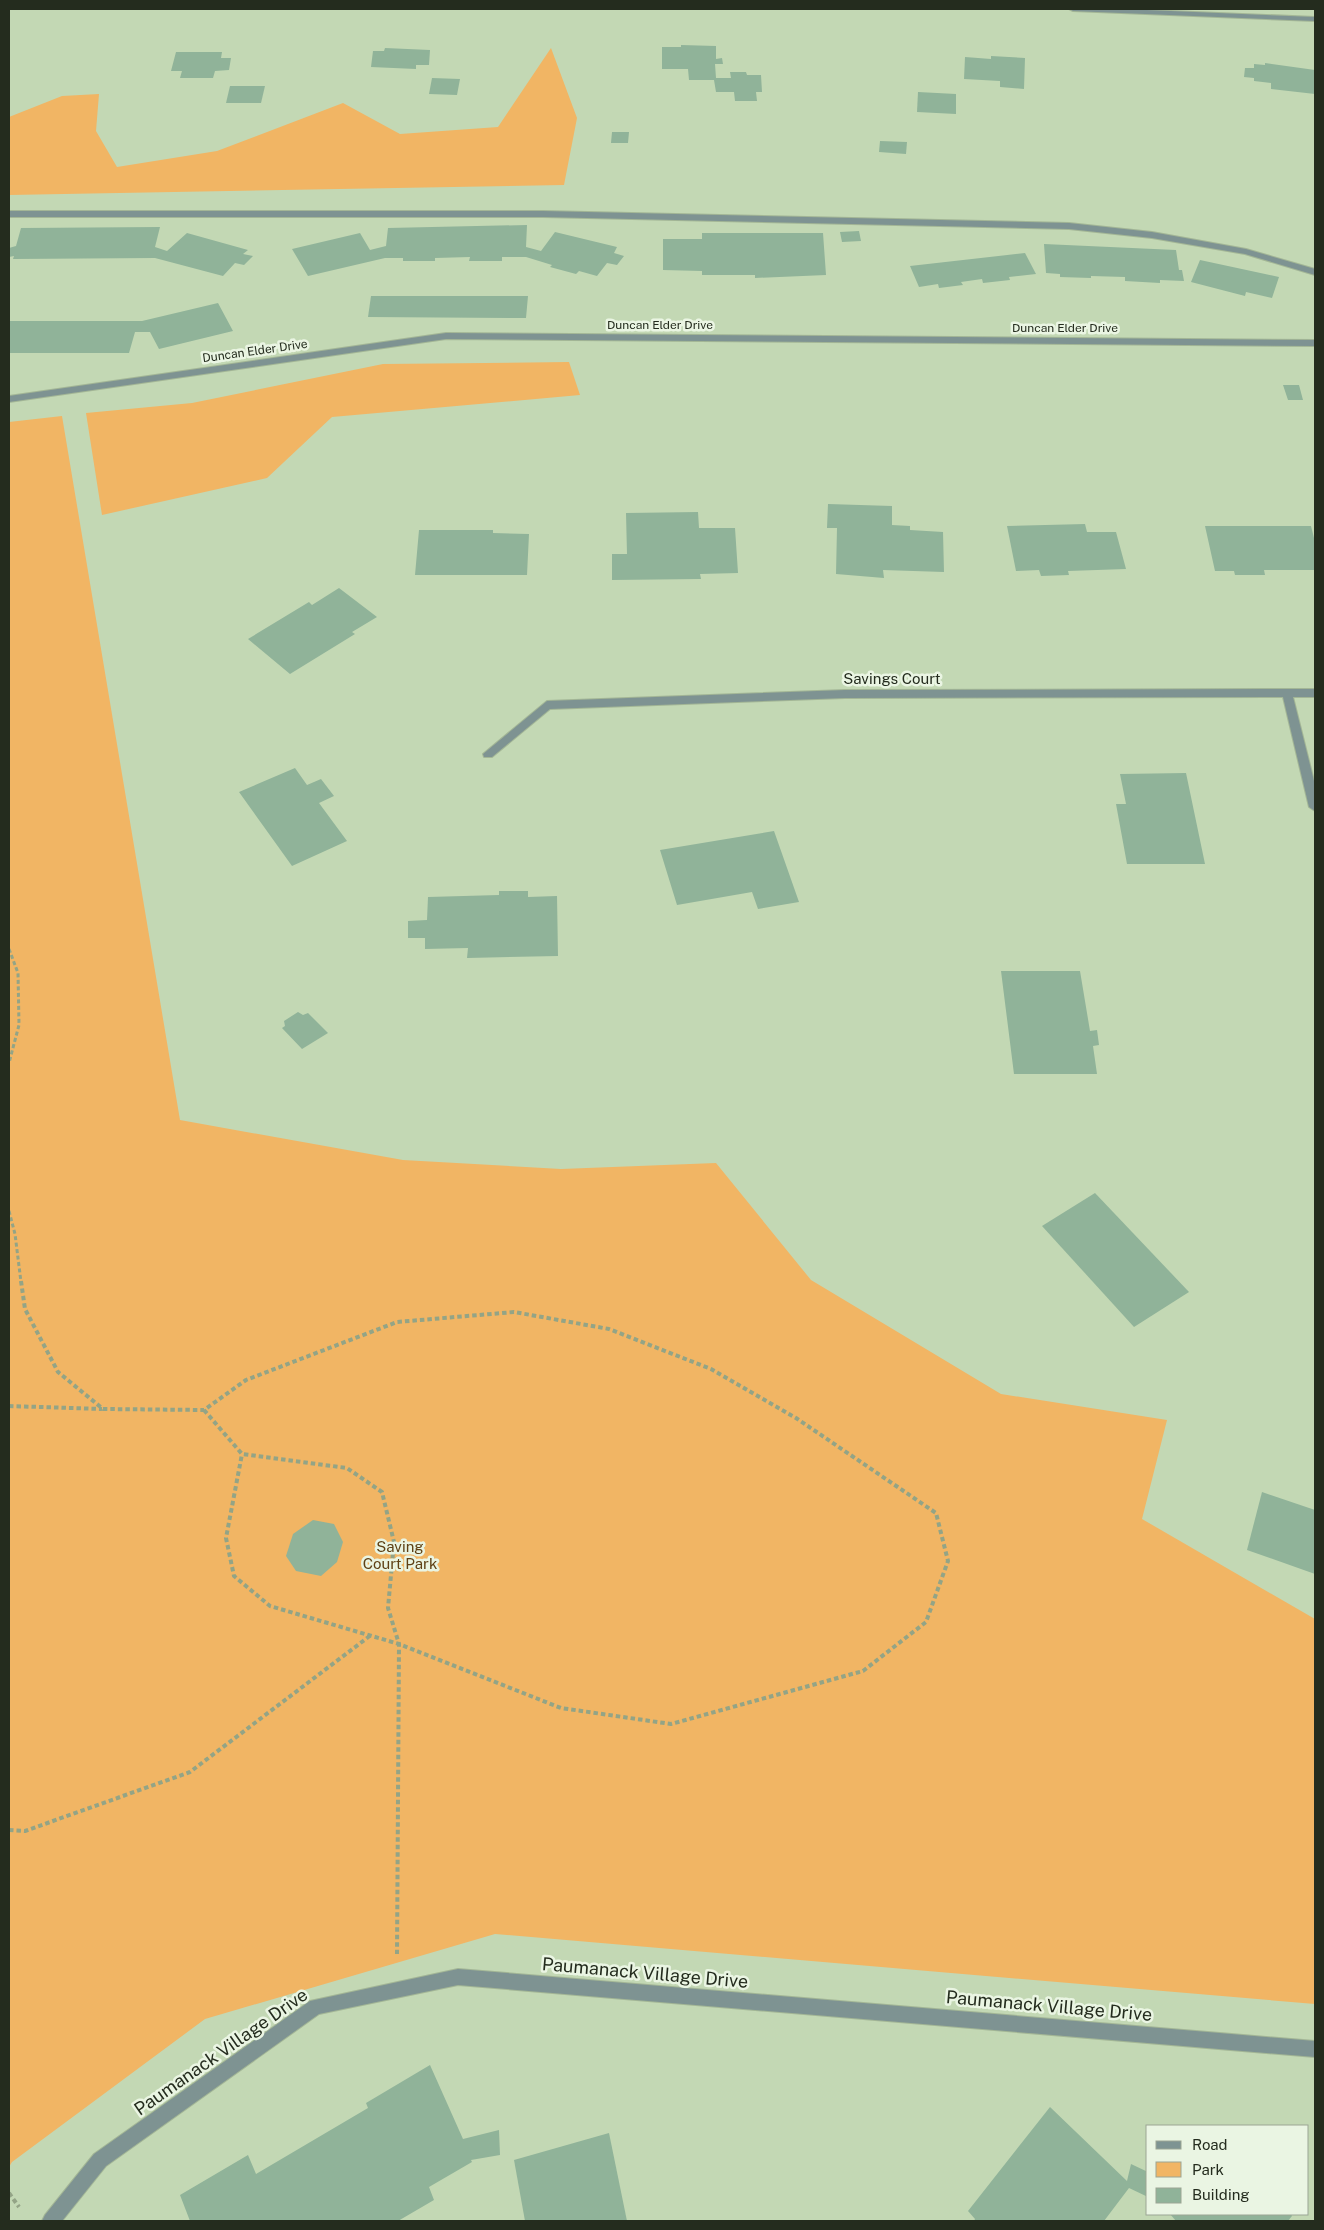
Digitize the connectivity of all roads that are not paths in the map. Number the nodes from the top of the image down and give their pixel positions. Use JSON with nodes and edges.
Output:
{"nodes":[{"id":1,"x":1073,"y":9,"type":"edge"},
{"id":2,"x":1315,"y":19,"type":"edge"},
{"id":3,"x":9,"y":214,"type":"edge"},
{"id":4,"x":1315,"y":272,"type":"edge"},
{"id":5,"x":1315,"y":343,"type":"edge"},
{"id":6,"x":9,"y":398,"type":"edge"},
{"id":7,"x":1287,"y":693,"type":"junction"},
{"id":8,"x":1315,"y":693,"type":"edge"},
{"id":9,"x":488,"y":754,"type":"dead end"},
{"id":10,"x":1315,"y":807,"type":"edge"},
{"id":11,"x":1315,"y":2049,"type":"edge"},
{"id":12,"x":51,"y":2221,"type":"edge"}],
"edges":[{"from":1,"to":2,"type":"street"},
{"from":3,"to":4,"type":"street"},
{"from":5,"to":6,"type":"street","name":"Duncan Elder Drive"},
{"from":7,"to":8,"type":"street","name":"Savings Court"},
{"from":7,"to":9,"type":"street","name":"Savings Court"},
{"from":7,"to":10,"type":"street"},
{"from":11,"to":12,"type":"street","name":"Paumanack Village Drive"}]}
